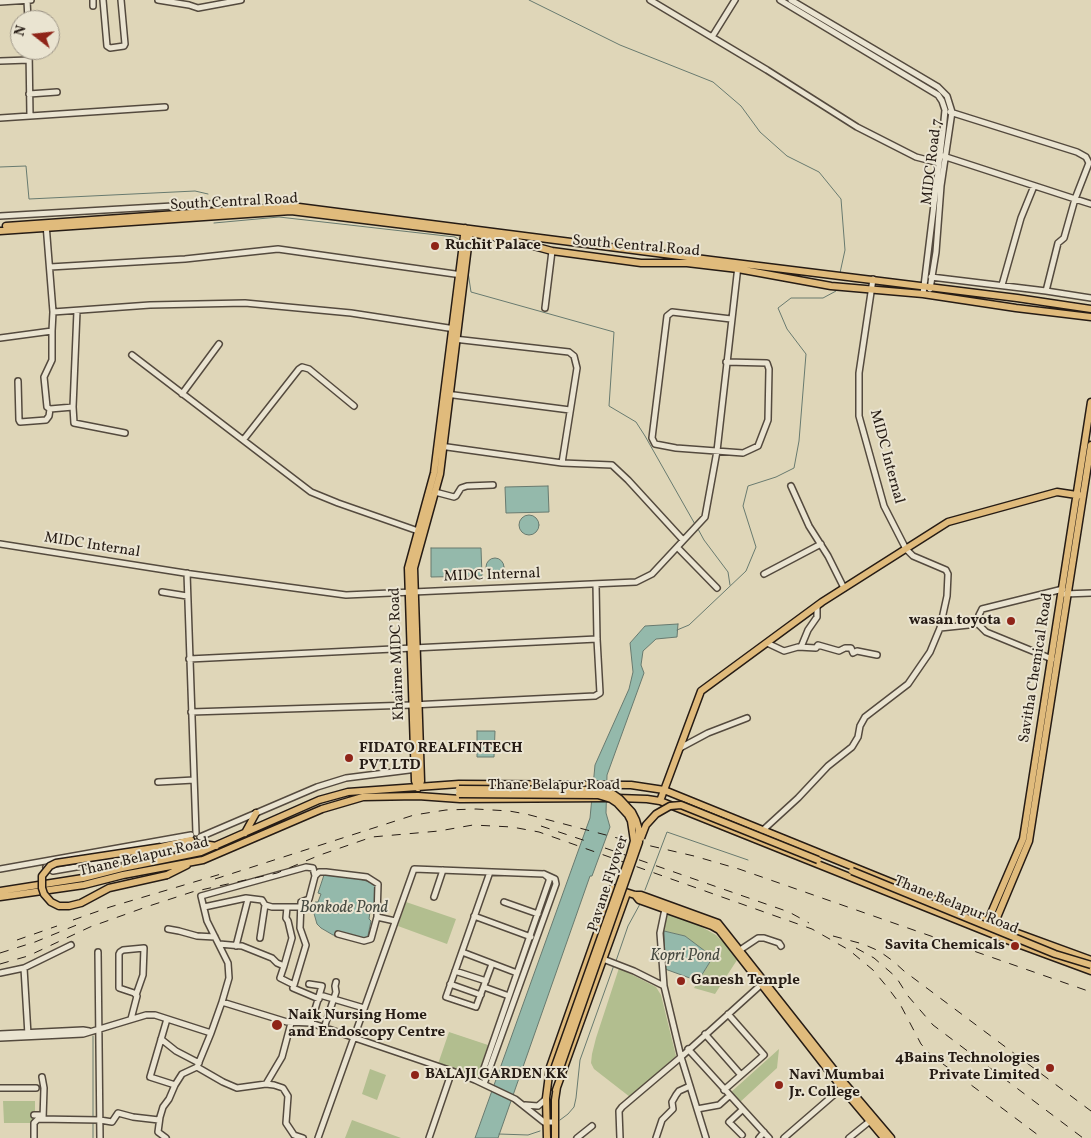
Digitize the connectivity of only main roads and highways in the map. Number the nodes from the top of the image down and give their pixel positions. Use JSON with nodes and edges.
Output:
{"nodes":[{"id":1,"x":46,"y":225,"type":"junction"},
{"id":2,"x":0,"y":227,"type":"edge"},
{"id":3,"x":467,"y":230,"type":"junction"},
{"id":4,"x":0,"y":231,"type":"edge"},
{"id":5,"x":738,"y":266,"type":"junction"},
{"id":6,"x":926,"y":291,"type":"junction"},
{"id":7,"x":1091,"y":309,"type":"edge"},
{"id":8,"x":1091,"y":317,"type":"edge"},
{"id":9,"x":1091,"y":402,"type":"edge"},
{"id":10,"x":1091,"y":445,"type":"edge"},
{"id":11,"x":440,"y":446,"type":"junction"},
{"id":12,"x":1080,"y":495,"type":"junction"},
{"id":13,"x":421,"y":532,"type":"junction"},
{"id":14,"x":418,"y":788,"type":"junction"},
{"id":15,"x":664,"y":790,"type":"junction"},
{"id":16,"x":459,"y":792,"type":"junction"},
{"id":17,"x":418,"y":796,"type":"junction"},
{"id":18,"x":660,"y":802,"type":"junction"},
{"id":19,"x":256,"y":813,"type":"road end"},
{"id":20,"x":246,"y":833,"type":"junction"},
{"id":21,"x":195,"y":839,"type":"junction"},
{"id":22,"x":639,"y":842,"type":"junction"},
{"id":23,"x":216,"y":846,"type":"junction"},
{"id":24,"x":181,"y":856,"type":"junction"},
{"id":25,"x":819,"y":857,"type":"junction"},
{"id":26,"x":195,"y":862,"type":"junction"},
{"id":27,"x":851,"y":874,"type":"junction"},
{"id":28,"x":0,"y":891,"type":"edge"},
{"id":29,"x":627,"y":893,"type":"junction"},
{"id":30,"x":635,"y":895,"type":"junction"},
{"id":31,"x":0,"y":898,"type":"edge"},
{"id":32,"x":991,"y":922,"type":"junction"},
{"id":33,"x":987,"y":932,"type":"junction"},
{"id":34,"x":1091,"y":960,"type":"edge"},
{"id":35,"x":1091,"y":965,"type":"edge"},
{"id":36,"x":1091,"y":971,"type":"edge"},
{"id":37,"x":762,"y":983,"type":"junction"},
{"id":38,"x":557,"y":1070,"type":"junction"},
{"id":39,"x":844,"y":1086,"type":"junction"},
{"id":40,"x":548,"y":1088,"type":"junction"},
{"id":41,"x":556,"y":1090,"type":"junction"},
{"id":42,"x":547,"y":1138,"type":"edge"},
{"id":43,"x":555,"y":1138,"type":"edge"},
{"id":44,"x":884,"y":1138,"type":"edge"},
{"id":45,"x":891,"y":1138,"type":"edge"}],
"edges":[{"from":1,"to":2,"type":"main road","name":"South Central Road"},
{"from":1,"to":3,"type":"main road","name":"South Central Road"},
{"from":1,"to":3,"type":"main road","name":"South Central Road"},
{"from":1,"to":4,"type":"main road","name":"South Central Road"},
{"from":3,"to":5,"type":"main road","name":"South Central Road"},
{"from":3,"to":5,"type":"main road","name":"South Central Road"},
{"from":3,"to":11,"type":"main road","name":"Khairne MIDC Road"},
{"from":5,"to":6,"type":"main road","name":"South Central Road"},
{"from":5,"to":6,"type":"main road","name":"South Central Road"},
{"from":6,"to":7,"type":"main road","name":"South Central Road"},
{"from":6,"to":8,"type":"main road","name":"South Central Road"},
{"from":9,"to":12,"type":"main road","name":"Savitha Chemical Road"},
{"from":10,"to":12,"type":"main road","name":"Savitha Chemical Road"},
{"from":11,"to":13,"type":"main road","name":"Khairne MIDC Road"},
{"from":11,"to":13,"type":"main road","name":"Khairne MIDC Road"},
{"from":12,"to":15,"type":"main road"},
{"from":12,"to":32,"type":"main road","name":"Savitha Chemical Road"},
{"from":13,"to":14,"type":"main road","name":"Khairne MIDC Road"},
{"from":14,"to":15,"type":"main road","name":"Thane Belapur Road"},
{"from":14,"to":16,"type":"main road","name":"Pavane Flyover"},
{"from":14,"to":20,"type":"main road","name":"Thane Belapur Road"},
{"from":15,"to":18,"type":"main road"},
{"from":15,"to":25,"type":"main road","name":"Thane Belapur Road"},
{"from":16,"to":17,"type":"main road","name":"Pavane Flyover"},
{"from":16,"to":22,"type":"main road","name":"Pavane Flyover","bridge":true},
{"from":16,"to":38,"type":"main road","name":"Pavane Flyover","bridge":true},
{"from":17,"to":18,"type":"main road","name":"Thane Belapur Road","bridge":true},
{"from":17,"to":26,"type":"main road","name":"Thane Belapur Road"},
{"from":18,"to":27,"type":"main road","name":"Thane Belapur Road"},
{"from":19,"to":20,"type":"main road"},
{"from":20,"to":23,"type":"main road","name":"Thane Belapur Road"},
{"from":21,"to":23,"type":"main road"},
{"from":21,"to":24,"type":"main road"},
{"from":21,"to":26,"type":"main road","bridge":true},
{"from":22,"to":25,"type":"main road","bridge":true},
{"from":22,"to":38,"type":"main road","name":"Pavane Flyover","bridge":true},
{"from":23,"to":24,"type":"main road","name":"Thane Belapur Road"},
{"from":24,"to":28,"type":"main road","name":"Thane Belapur Road"},
{"from":25,"to":27,"type":"main road"},
{"from":25,"to":32,"type":"main road"},
{"from":26,"to":31,"type":"main road","name":"Thane Belapur Road"},
{"from":27,"to":33,"type":"main road","name":"Thane Belapur Road"},
{"from":27,"to":35,"type":"main road","bridge":true},
{"from":29,"to":30,"type":"main road"},
{"from":29,"to":40,"type":"main road"},
{"from":29,"to":41,"type":"main road"},
{"from":30,"to":37,"type":"main road"},
{"from":30,"to":37,"type":"main road"},
{"from":32,"to":33,"type":"main road","name":"Savitha Chemical Road"},
{"from":32,"to":34,"type":"main road"},
{"from":33,"to":36,"type":"main road","name":"Thane Belapur Road"},
{"from":37,"to":39,"type":"main road"},
{"from":38,"to":40,"type":"main road","name":"Pavane Flyover"},
{"from":38,"to":41,"type":"main road","name":"Pavane Flyover"},
{"from":39,"to":44,"type":"main road"},
{"from":39,"to":45,"type":"main road"},
{"from":40,"to":42,"type":"main road"},
{"from":41,"to":43,"type":"main road"}]}
